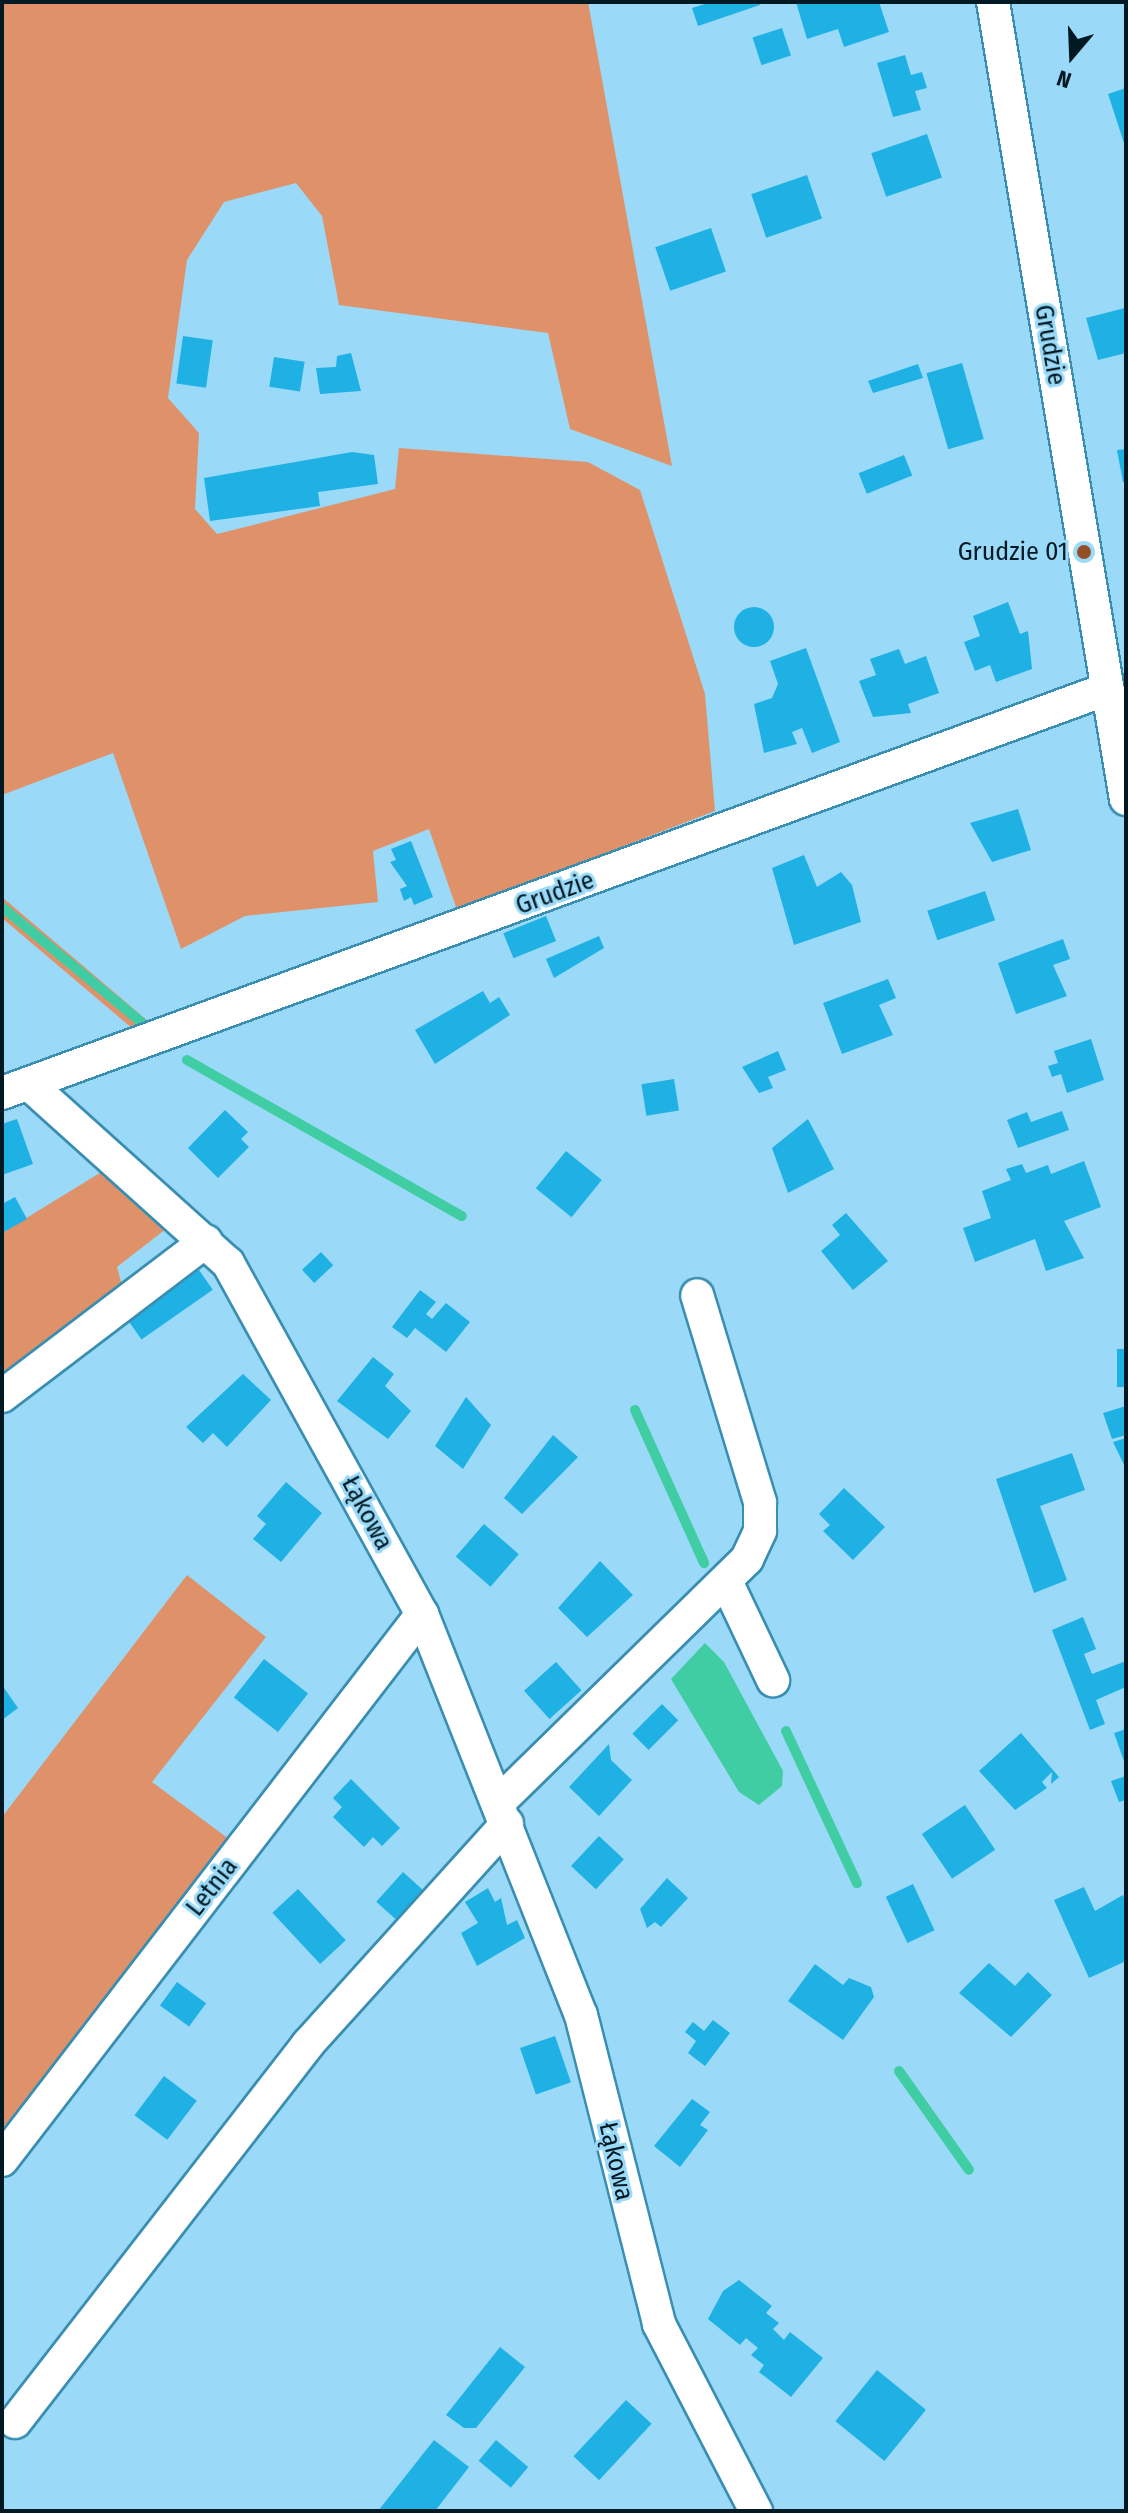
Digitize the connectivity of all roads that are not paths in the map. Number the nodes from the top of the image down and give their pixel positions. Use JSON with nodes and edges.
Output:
{"nodes":[{"id":1,"x":993,"y":2,"type":"edge"},
{"id":2,"x":1107,"y":689,"type":"junction"},
{"id":3,"x":1123,"y":760,"type":"edge"},
{"id":4,"x":1126,"y":799,"type":"edge"},
{"id":5,"x":16,"y":1088,"type":"edge"},
{"id":6,"x":206,"y":1241,"type":"junction"},
{"id":7,"x":697,"y":1295,"type":"dead end"},
{"id":8,"x":2,"y":1396,"type":"edge"},
{"id":9,"x":726,"y":1581,"type":"junction"},
{"id":10,"x":422,"y":1614,"type":"junction"},
{"id":11,"x":773,"y":1680,"type":"dead end"},
{"id":12,"x":504,"y":1813,"type":"junction"},
{"id":13,"x":2,"y":2160,"type":"edge"},
{"id":14,"x":15,"y":2422,"type":"dead end"},
{"id":15,"x":756,"y":2511,"type":"edge"}],
"edges":[{"from":1,"to":2,"type":"street","name":"Grudzie"},
{"from":2,"to":3,"type":"street","name":"Grudzie"},
{"from":2,"to":5,"type":"street","name":"Grudzie"},
{"from":3,"to":4,"type":"street","name":"Grudzie"},
{"from":5,"to":6,"type":"street","name":"Łąkowa"},
{"from":6,"to":8,"type":"street"},
{"from":6,"to":10,"type":"street","name":"Łąkowa"},
{"from":7,"to":9,"type":"street"},
{"from":9,"to":11,"type":"street"},
{"from":9,"to":12,"type":"street"},
{"from":10,"to":12,"type":"street","name":"Łąkowa"},
{"from":10,"to":13,"type":"street","name":"Letnia"},
{"from":12,"to":14,"type":"street"},
{"from":12,"to":15,"type":"street","name":"Łąkowa"}]}
